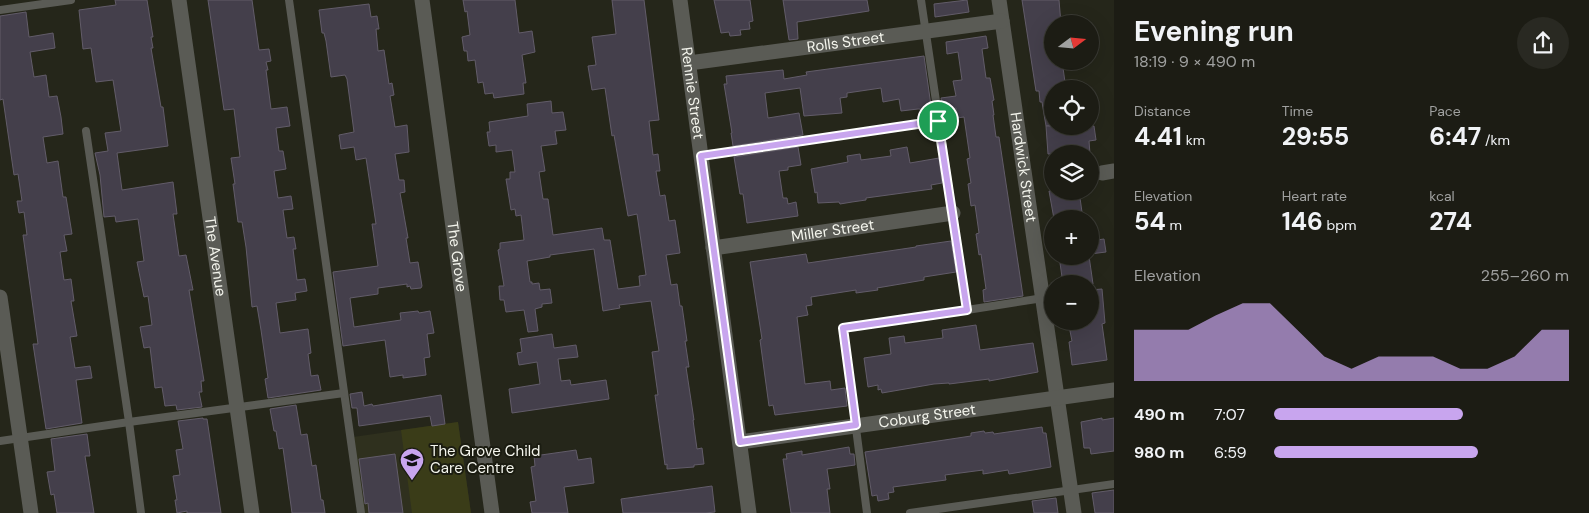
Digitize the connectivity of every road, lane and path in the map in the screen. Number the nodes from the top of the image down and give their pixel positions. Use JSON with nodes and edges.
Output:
{"nodes":[{"id":1,"x":71,"y":0,"type":"edge"},
{"id":2,"x":179,"y":0,"type":"edge"},
{"id":3,"x":289,"y":0,"type":"edge"},
{"id":4,"x":422,"y":0,"type":"edge"},
{"id":5,"x":680,"y":0,"type":"edge"},
{"id":6,"x":921,"y":0,"type":"edge"},
{"id":7,"x":999,"y":0,"type":"edge"},
{"id":8,"x":0,"y":10,"type":"edge"},
{"id":9,"x":1002,"y":21,"type":"junction"},
{"id":10,"x":926,"y":32,"type":"junction"},
{"id":11,"x":689,"y":62,"type":"junction"},
{"id":12,"x":938,"y":121,"type":"junction"},
{"id":13,"x":86,"y":131,"type":"dead end"},
{"id":14,"x":701,"y":156,"type":"junction"},
{"id":15,"x":953,"y":214,"type":"junction"},
{"id":16,"x":713,"y":248,"type":"junction"},
{"id":17,"x":0,"y":297,"type":"edge"},
{"id":18,"x":1043,"y":298,"type":"junction"},
{"id":19,"x":967,"y":310,"type":"junction"},
{"id":20,"x":1114,"y":390,"type":"edge"},
{"id":21,"x":344,"y":393,"type":"junction"},
{"id":22,"x":1057,"y":398,"type":"junction"},
{"id":23,"x":238,"y":408,"type":"junction"},
{"id":24,"x":129,"y":422,"type":"junction"},
{"id":25,"x":856,"y":425,"type":"junction"},
{"id":26,"x":20,"y":438,"type":"junction"},
{"id":27,"x":0,"y":441,"type":"edge"},
{"id":28,"x":740,"y":442,"type":"junction"},
{"id":29,"x":1114,"y":484,"type":"edge"},
{"id":30,"x":1071,"y":490,"type":"junction"},
{"id":31,"x":31,"y":513,"type":"edge"},
{"id":32,"x":141,"y":513,"type":"edge"},
{"id":33,"x":252,"y":513,"type":"edge"},
{"id":34,"x":361,"y":513,"type":"edge"},
{"id":35,"x":492,"y":513,"type":"edge"},
{"id":36,"x":749,"y":513,"type":"edge"},
{"id":37,"x":867,"y":513,"type":"edge"},
{"id":38,"x":910,"y":513,"type":"edge"},
{"id":39,"x":1074,"y":513,"type":"edge"}],
"edges":[{"from":1,"to":8,"type":"lane"},
{"from":2,"to":23,"type":"street","name":"The Avenue"},
{"from":3,"to":21,"type":"lane"},
{"from":4,"to":35,"type":"street","name":"The Grove"},
{"from":5,"to":11,"type":"street","name":"Rennie Street"},
{"from":6,"to":10,"type":"lane"},
{"from":7,"to":9,"type":"street","name":"Hardwick Street"},
{"from":9,"to":10,"type":"street","name":"Rolls Street"},
{"from":9,"to":18,"type":"street","name":"Hardwick Street"},
{"from":10,"to":11,"type":"street","name":"Rolls Street"},
{"from":10,"to":12,"type":"lane"},
{"from":11,"to":14,"type":"street","name":"Rennie Street"},
{"from":12,"to":14,"type":"lane"},
{"from":12,"to":15,"type":"lane"},
{"from":13,"to":24,"type":"lane"},
{"from":14,"to":16,"type":"street","name":"Rennie Street"},
{"from":15,"to":16,"type":"street","name":"Miller Street"},
{"from":15,"to":19,"type":"lane"},
{"from":16,"to":28,"type":"street","name":"Rennie Street"},
{"from":17,"to":26,"type":"street"},
{"from":18,"to":19,"type":"lane"},
{"from":18,"to":22,"type":"street","name":"Hardwick Street"},
{"from":19,"to":25,"type":"lane"},
{"from":20,"to":22,"type":"street","name":"Coburg Street"},
{"from":21,"to":23,"type":"lane"},
{"from":21,"to":34,"type":"lane"},
{"from":22,"to":25,"type":"street","name":"Coburg Street"},
{"from":22,"to":30,"type":"street","name":"Hardwick Street"},
{"from":23,"to":24,"type":"lane"},
{"from":23,"to":33,"type":"street","name":"The Avenue"},
{"from":24,"to":26,"type":"lane"},
{"from":24,"to":32,"type":"lane"},
{"from":25,"to":28,"type":"street","name":"Coburg Street"},
{"from":25,"to":37,"type":"lane"},
{"from":26,"to":27,"type":"lane"},
{"from":26,"to":31,"type":"street"},
{"from":28,"to":36,"type":"street","name":"Rennie Street"},
{"from":29,"to":30,"type":"lane"},
{"from":30,"to":38,"type":"lane"},
{"from":30,"to":39,"type":"street","name":"Hardwick Street"}]}
